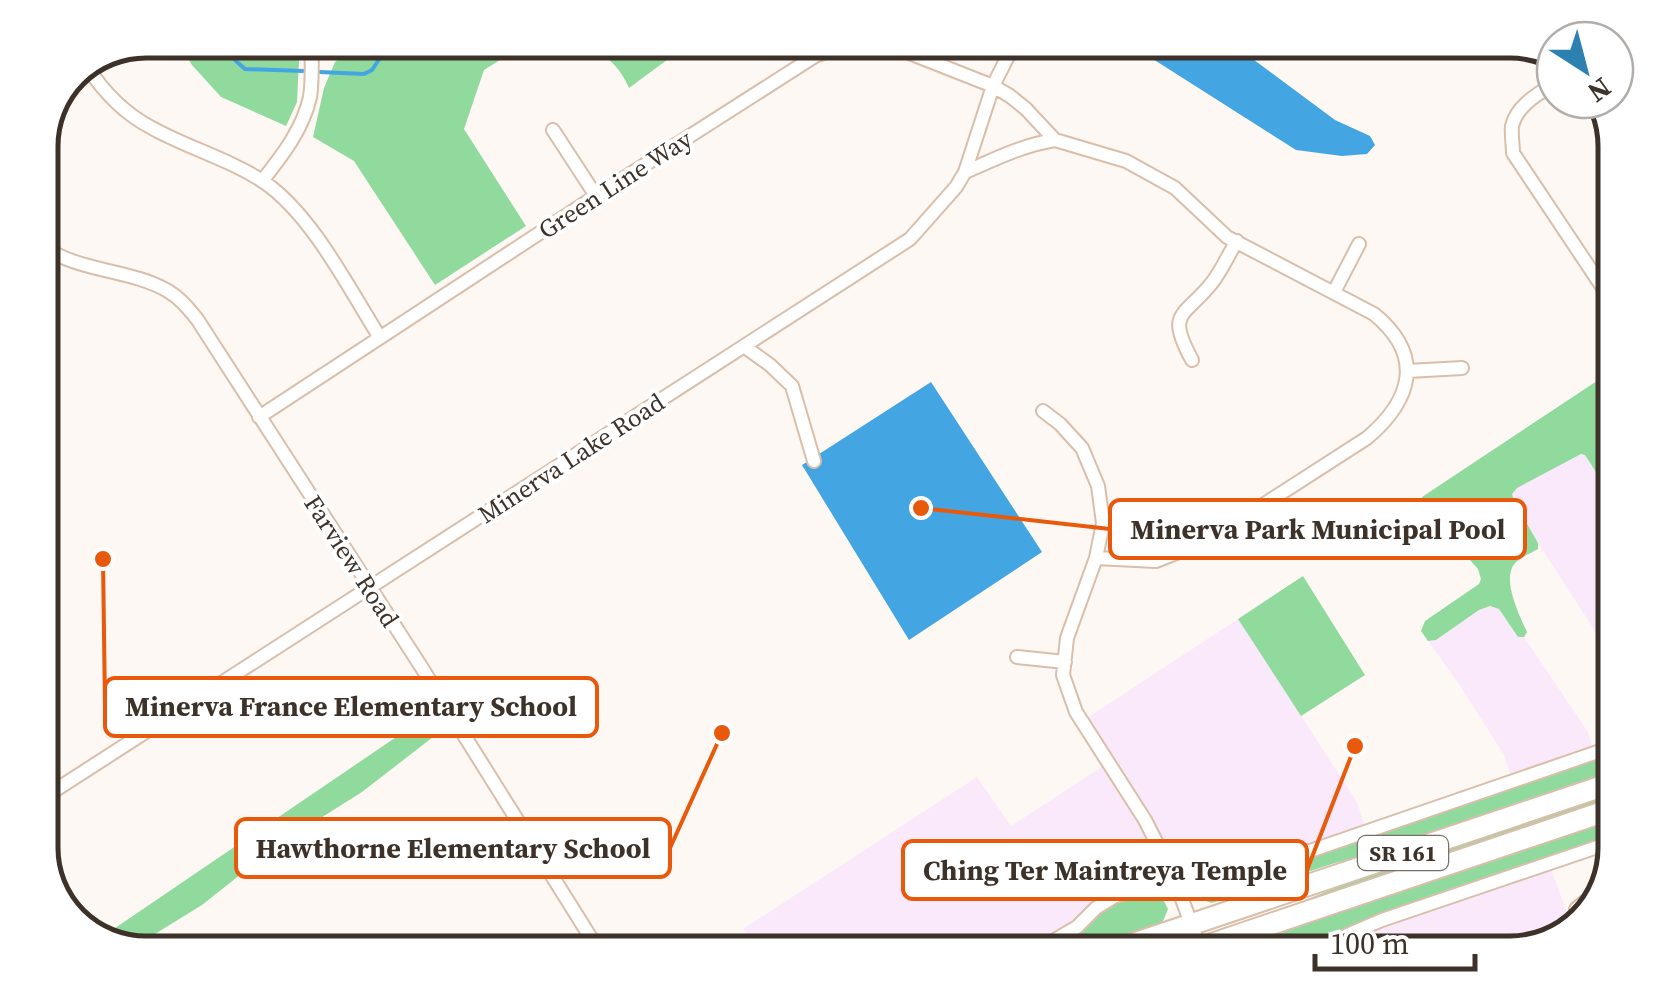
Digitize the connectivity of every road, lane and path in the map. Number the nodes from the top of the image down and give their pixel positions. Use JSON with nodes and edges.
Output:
{"nodes":[{"id":1,"x":311,"y":58,"type":"edge"},
{"id":2,"x":812,"y":58,"type":"edge"},
{"id":3,"x":922,"y":58,"type":"edge"},
{"id":4,"x":1007,"y":58,"type":"edge"},
{"id":5,"x":93,"y":75,"type":"edge"},
{"id":6,"x":993,"y":86,"type":"junction"},
{"id":7,"x":1535,"y":96,"type":"edge"},
{"id":8,"x":554,"y":130,"type":"dead end"},
{"id":9,"x":1056,"y":140,"type":"junction"},
{"id":10,"x":965,"y":172,"type":"junction"},
{"id":11,"x":262,"y":181,"type":"junction"},
{"id":12,"x":596,"y":196,"type":"junction"},
{"id":13,"x":1237,"y":241,"type":"junction"},
{"id":14,"x":1359,"y":244,"type":"dead end"},
{"id":15,"x":58,"y":254,"type":"edge"},
{"id":16,"x":1597,"y":279,"type":"edge"},
{"id":17,"x":1334,"y":292,"type":"junction"},
{"id":18,"x":379,"y":336,"type":"junction"},
{"id":19,"x":745,"y":347,"type":"junction"},
{"id":20,"x":1192,"y":360,"type":"dead end"},
{"id":21,"x":1462,"y":368,"type":"dead end"},
{"id":22,"x":1408,"y":370,"type":"junction"},
{"id":23,"x":1042,"y":411,"type":"dead end"},
{"id":24,"x":259,"y":416,"type":"junction"},
{"id":25,"x":814,"y":461,"type":"dead end"},
{"id":26,"x":1096,"y":558,"type":"junction"},
{"id":27,"x":370,"y":589,"type":"junction"},
{"id":28,"x":1017,"y":657,"type":"dead end"},
{"id":29,"x":1065,"y":662,"type":"junction"},
{"id":30,"x":1598,"y":752,"type":"edge"},
{"id":31,"x":58,"y":788,"type":"edge"},
{"id":32,"x":1598,"y":788,"type":"edge"},
{"id":33,"x":1598,"y":814,"type":"edge"},
{"id":34,"x":1598,"y":847,"type":"edge"},
{"id":35,"x":1386,"y":859,"type":"junction"},
{"id":36,"x":1173,"y":875,"type":"junction"},
{"id":37,"x":1191,"y":924,"type":"junction"},
{"id":38,"x":591,"y":936,"type":"edge"},
{"id":39,"x":1063,"y":936,"type":"edge"},
{"id":40,"x":1156,"y":936,"type":"edge"},
{"id":41,"x":1180,"y":936,"type":"edge"},
{"id":42,"x":1193,"y":936,"type":"edge"},
{"id":43,"x":1216,"y":936,"type":"edge"},
{"id":44,"x":1242,"y":936,"type":"edge"},
{"id":45,"x":1345,"y":936,"type":"edge"}],
"edges":[{"from":1,"to":11,"type":"street"},
{"from":2,"to":12,"type":"street","name":"Green Line Way"},
{"from":3,"to":6,"type":"street","name":"Green Line Way"},
{"from":4,"to":6,"type":"street","name":"Minerva Lake Road"},
{"from":5,"to":11,"type":"street"},
{"from":6,"to":9,"type":"street","name":"Green Line Way"},
{"from":6,"to":10,"type":"street","name":"Minerva Lake Road"},
{"from":7,"to":16,"type":"street"},
{"from":8,"to":12,"type":"street"},
{"from":9,"to":10,"type":"street"},
{"from":9,"to":13,"type":"street"},
{"from":10,"to":19,"type":"street","name":"Minerva Lake Road"},
{"from":11,"to":18,"type":"street"},
{"from":12,"to":18,"type":"street","name":"Green Line Way"},
{"from":13,"to":17,"type":"street"},
{"from":13,"to":20,"type":"street"},
{"from":14,"to":17,"type":"street"},
{"from":15,"to":24,"type":"street","name":"Farview Road"},
{"from":17,"to":22,"type":"street"},
{"from":18,"to":24,"type":"street","name":"Green Line Way"},
{"from":19,"to":25,"type":"street"},
{"from":19,"to":27,"type":"street","name":"Minerva Lake Road"},
{"from":21,"to":22,"type":"street"},
{"from":22,"to":26,"type":"street"},
{"from":23,"to":26,"type":"street"},
{"from":24,"to":27,"type":"street","name":"Farview Road"},
{"from":26,"to":29,"type":"street"},
{"from":27,"to":31,"type":"street","name":"Minerva Lake Road"},
{"from":27,"to":38,"type":"street","name":"Farview Road"},
{"from":28,"to":29,"type":"street"},
{"from":29,"to":36,"type":"street"},
{"from":30,"to":36,"type":"street"},
{"from":32,"to":35,"type":"main road","number":"SR 161"},
{"from":33,"to":44,"type":"main road","number":"SR 161"},
{"from":34,"to":45,"type":"street"},
{"from":35,"to":37,"type":"main road","number":"SR 161"},
{"from":35,"to":43,"type":"main road"},
{"from":36,"to":37,"type":"street"},
{"from":36,"to":39,"type":"street"},
{"from":37,"to":40,"type":"main road","number":"SR 161"},
{"from":37,"to":41,"type":"main road"},
{"from":37,"to":42,"type":"street"}]}
